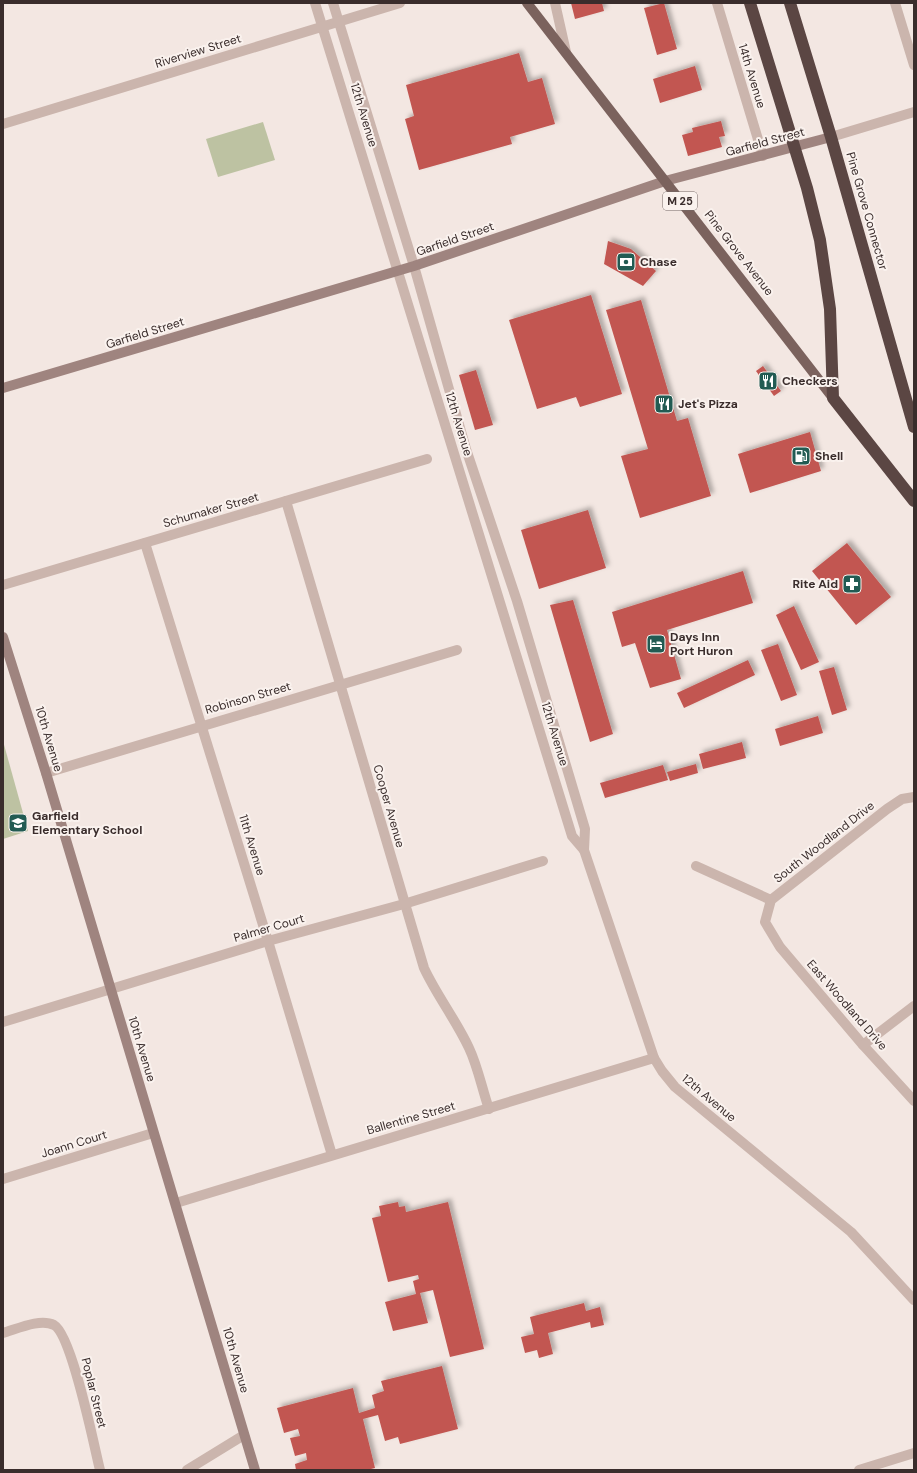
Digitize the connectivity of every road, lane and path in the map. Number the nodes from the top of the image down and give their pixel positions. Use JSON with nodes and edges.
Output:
{"nodes":[{"id":1,"x":315,"y":3,"type":"edge"},
{"id":2,"x":334,"y":3,"type":"edge"},
{"id":3,"x":400,"y":3,"type":"edge"},
{"id":4,"x":527,"y":3,"type":"edge"},
{"id":5,"x":555,"y":3,"type":"edge"},
{"id":6,"x":717,"y":3,"type":"edge"},
{"id":7,"x":750,"y":3,"type":"edge"},
{"id":8,"x":790,"y":3,"type":"edge"},
{"id":9,"x":895,"y":3,"type":"edge"},
{"id":10,"x":340,"y":22,"type":"junction"},
{"id":11,"x":323,"y":27,"type":"junction"},
{"id":12,"x":566,"y":52,"type":"junction"},
{"id":13,"x":914,"y":65,"type":"edge"},
{"id":14,"x":914,"y":112,"type":"edge"},
{"id":15,"x":3,"y":124,"type":"edge"},
{"id":16,"x":831,"y":137,"type":"junction"},
{"id":17,"x":795,"y":147,"type":"junction"},
{"id":18,"x":763,"y":156,"type":"junction"},
{"id":19,"x":665,"y":182,"type":"junction"},
{"id":20,"x":414,"y":266,"type":"junction"},
{"id":21,"x":398,"y":271,"type":"junction"},
{"id":22,"x":3,"y":388,"type":"edge"},
{"id":23,"x":832,"y":398,"type":"junction"},
{"id":24,"x":914,"y":427,"type":"edge"},
{"id":25,"x":427,"y":460,"type":"dead end"},
{"id":26,"x":286,"y":501,"type":"junction"},
{"id":27,"x":914,"y":501,"type":"edge"},
{"id":28,"x":145,"y":543,"type":"junction"},
{"id":29,"x":3,"y":585,"type":"edge"},
{"id":30,"x":3,"y":637,"type":"edge"},
{"id":31,"x":457,"y":650,"type":"dead end"},
{"id":32,"x":340,"y":685,"type":"junction"},
{"id":33,"x":202,"y":725,"type":"junction"},
{"id":34,"x":46,"y":773,"type":"junction"},
{"id":35,"x":914,"y":797,"type":"edge"},
{"id":36,"x":584,"y":850,"type":"junction"},
{"id":37,"x":543,"y":861,"type":"dead end"},
{"id":38,"x":696,"y":866,"type":"dead end"},
{"id":39,"x":771,"y":900,"type":"junction"},
{"id":40,"x":404,"y":904,"type":"junction"},
{"id":41,"x":765,"y":922,"type":"joint"},
{"id":42,"x":268,"y":941,"type":"junction"},
{"id":43,"x":110,"y":989,"type":"junction"},
{"id":44,"x":914,"y":1006,"type":"edge"},
{"id":45,"x":3,"y":1022,"type":"edge"},
{"id":46,"x":863,"y":1045,"type":"junction"},
{"id":47,"x":654,"y":1058,"type":"junction"},
{"id":48,"x":914,"y":1101,"type":"edge"},
{"id":49,"x":489,"y":1109,"type":"junction"},
{"id":50,"x":154,"y":1133,"type":"junction"},
{"id":51,"x":332,"y":1155,"type":"junction"},
{"id":52,"x":3,"y":1179,"type":"edge"},
{"id":53,"x":176,"y":1203,"type":"junction"},
{"id":54,"x":914,"y":1300,"type":"edge"},
{"id":55,"x":3,"y":1333,"type":"edge"},
{"id":56,"x":244,"y":1435,"type":"junction"},
{"id":57,"x":914,"y":1453,"type":"edge"},
{"id":58,"x":100,"y":1470,"type":"edge"},
{"id":59,"x":187,"y":1470,"type":"edge"},
{"id":60,"x":255,"y":1470,"type":"edge"},
{"id":61,"x":859,"y":1470,"type":"edge"}],
"edges":[{"from":1,"to":11,"type":"street","name":"12th Avenue"},
{"from":2,"to":10,"type":"street","name":"12th Avenue"},
{"from":3,"to":10,"type":"street","name":"Riverview Street"},
{"from":4,"to":12,"type":"main road","name":"Pine Grove Avenue","number":"M 25"},
{"from":5,"to":12,"type":"street"},
{"from":6,"to":18,"type":"street","name":"14th Avenue"},
{"from":7,"to":17,"type":"highway"},
{"from":8,"to":16,"type":"highway","name":"Pine Grove Connector"},
{"from":9,"to":13,"type":"street"},
{"from":10,"to":11,"type":"street","name":"Riverview Street"},
{"from":10,"to":20,"type":"street","name":"12th Avenue"},
{"from":11,"to":15,"type":"street","name":"Riverview Street"},
{"from":11,"to":21,"type":"street","name":"12th Avenue"},
{"from":12,"to":19,"type":"main road","name":"Pine Grove Avenue","number":"M 25"},
{"from":14,"to":16,"type":"street","name":"Garfield Street"},
{"from":16,"to":17,"type":"street","name":"Garfield Street"},
{"from":16,"to":24,"type":"highway","name":"Pine Grove Connector"},
{"from":17,"to":18,"type":"street","name":"Garfield Street"},
{"from":17,"to":23,"type":"highway"},
{"from":18,"to":19,"type":"street","name":"Garfield Street"},
{"from":19,"to":20,"type":"street","name":"Garfield Street"},
{"from":19,"to":23,"type":"main road","name":"Pine Grove Avenue","number":"M 25"},
{"from":20,"to":21,"type":"street","name":"Garfield Street"},
{"from":20,"to":36,"type":"street","name":"12th Avenue"},
{"from":21,"to":22,"type":"street","name":"Garfield Street"},
{"from":21,"to":36,"type":"street","name":"12th Avenue"},
{"from":23,"to":27,"type":"highway","name":"Pine Grove Avenue","number":"M 25"},
{"from":25,"to":26,"type":"street","name":"Schumaker Street"},
{"from":26,"to":28,"type":"street","name":"Schumaker Street"},
{"from":26,"to":32,"type":"street","name":"Cooper Avenue"},
{"from":28,"to":29,"type":"street","name":"Schumaker Street"},
{"from":28,"to":33,"type":"street","name":"11th Avenue"},
{"from":30,"to":34,"type":"street","name":"10th Avenue"},
{"from":31,"to":32,"type":"street","name":"Robinson Street"},
{"from":32,"to":33,"type":"street","name":"Robinson Street"},
{"from":32,"to":40,"type":"street","name":"Cooper Avenue"},
{"from":33,"to":34,"type":"street","name":"Robinson Street"},
{"from":33,"to":42,"type":"street","name":"11th Avenue"},
{"from":34,"to":43,"type":"street","name":"10th Avenue"},
{"from":35,"to":39,"type":"street","name":"South Woodland Drive"},
{"from":36,"to":47,"type":"street","name":"12th Avenue"},
{"from":37,"to":40,"type":"street","name":"Palmer Court"},
{"from":38,"to":39,"type":"street"},
{"from":39,"to":41,"type":"street","name":"South Woodland Drive"},
{"from":40,"to":42,"type":"street","name":"Palmer Court"},
{"from":40,"to":49,"type":"street","name":"Cooper Avenue"},
{"from":41,"to":46,"type":"street","name":"East Woodland Drive"},
{"from":42,"to":43,"type":"street","name":"Palmer Court"},
{"from":42,"to":51,"type":"street","name":"11th Avenue"},
{"from":43,"to":45,"type":"street","name":"Palmer Court"},
{"from":43,"to":50,"type":"street","name":"10th Avenue"},
{"from":44,"to":46,"type":"street"},
{"from":46,"to":48,"type":"street","name":"East Woodland Drive"},
{"from":47,"to":49,"type":"street","name":"Ballentine Street"},
{"from":47,"to":54,"type":"street","name":"12th Avenue"},
{"from":49,"to":51,"type":"street","name":"Ballentine Street"},
{"from":50,"to":52,"type":"street","name":"Joann Court"},
{"from":50,"to":53,"type":"street","name":"10th Avenue"},
{"from":51,"to":53,"type":"street","name":"Ballentine Street"},
{"from":53,"to":56,"type":"street","name":"10th Avenue"},
{"from":55,"to":58,"type":"street","name":"Poplar Street"},
{"from":56,"to":59,"type":"street"},
{"from":56,"to":60,"type":"street","name":"10th Avenue"},
{"from":57,"to":61,"type":"street"}]}
